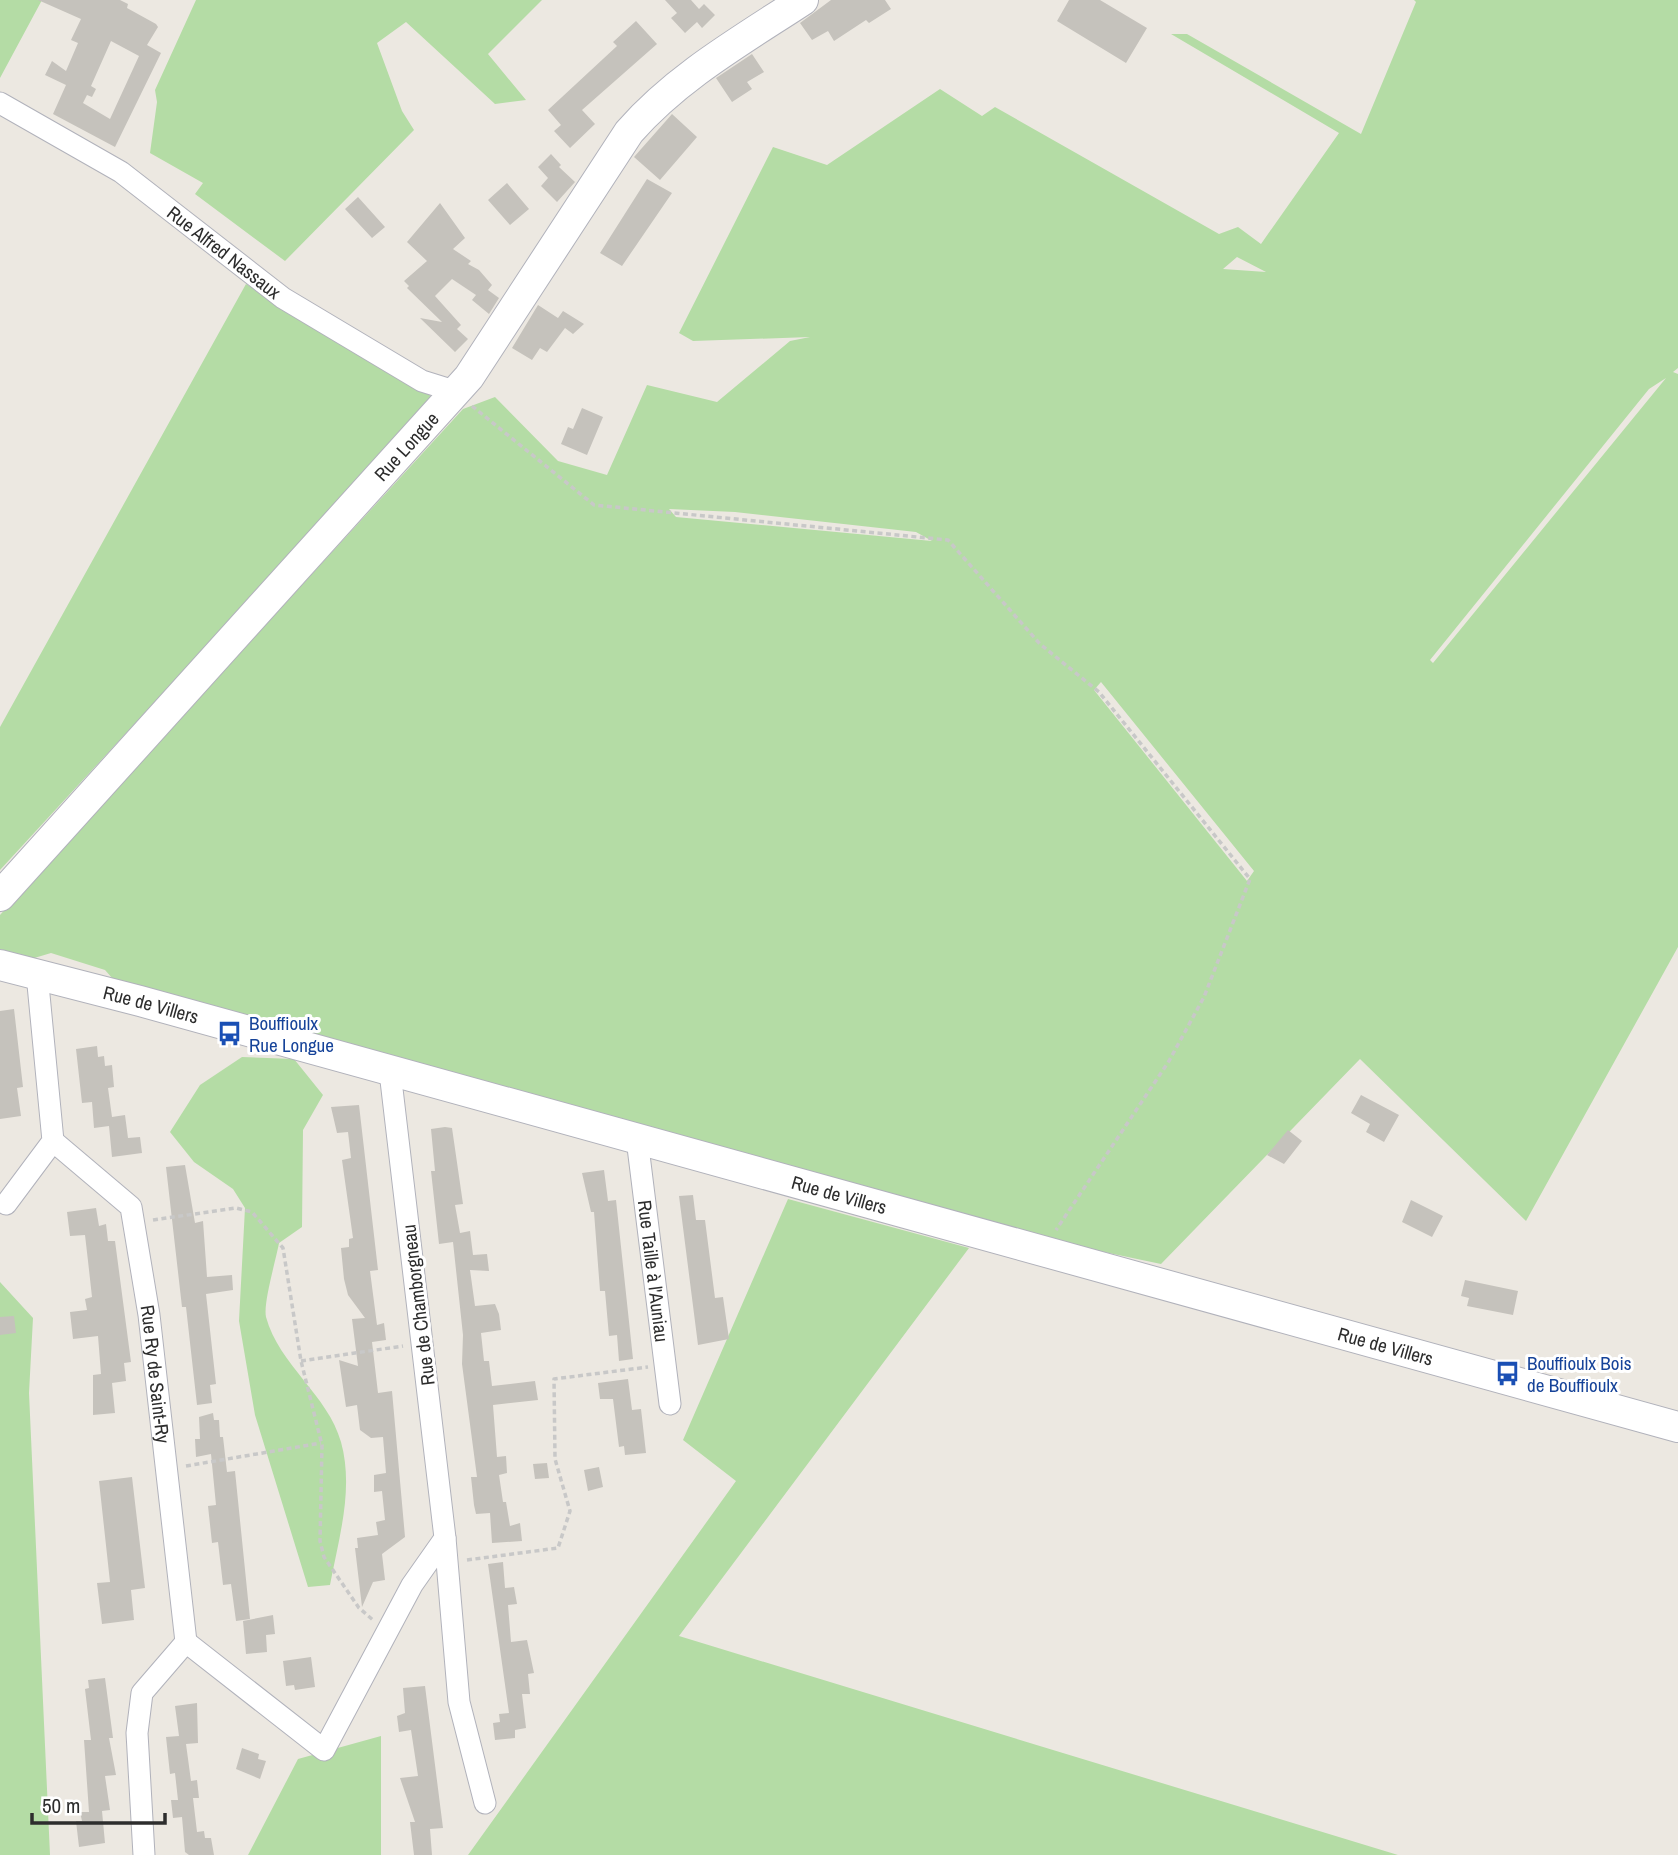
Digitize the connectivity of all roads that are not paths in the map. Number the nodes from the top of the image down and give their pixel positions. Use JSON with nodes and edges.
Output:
{"nodes":[{"id":1,"x":803,"y":0,"type":"edge"},
{"id":2,"x":0,"y":103,"type":"edge"},
{"id":3,"x":454,"y":391,"type":"junction"},
{"id":4,"x":0,"y":895,"type":"edge"},
{"id":5,"x":0,"y":965,"type":"edge"},
{"id":6,"x":37,"y":974,"type":"junction"},
{"id":7,"x":390,"y":1072,"type":"junction"},
{"id":8,"x":636,"y":1139,"type":"junction"},
{"id":9,"x":53,"y":1141,"type":"junction"},
{"id":10,"x":6,"y":1204,"type":"dead end"},
{"id":11,"x":670,"y":1404,"type":"dead end"},
{"id":12,"x":1678,"y":1427,"type":"edge"},
{"id":13,"x":445,"y":1538,"type":"junction"},
{"id":14,"x":186,"y":1643,"type":"junction"},
{"id":15,"x":485,"y":1803,"type":"dead end"},
{"id":16,"x":144,"y":1855,"type":"edge"}],
"edges":[{"from":1,"to":3,"type":"street","name":"Rue Longue"},
{"from":2,"to":3,"type":"street","name":"Rue Alfred Nassaux"},
{"from":3,"to":4,"type":"street","name":"Rue Longue"},
{"from":5,"to":6,"type":"street","name":"Rue de Villers"},
{"from":6,"to":7,"type":"street","name":"Rue de Villers"},
{"from":6,"to":9,"type":"street"},
{"from":7,"to":8,"type":"street","name":"Rue de Villers"},
{"from":7,"to":13,"type":"street","name":"Rue de Chamborgneau"},
{"from":8,"to":11,"type":"street","name":"Rue Taille à l'Auniau"},
{"from":8,"to":12,"type":"street","name":"Rue de Villers"},
{"from":9,"to":10,"type":"street"},
{"from":9,"to":14,"type":"street","name":"Rue Ry de Saint-Ry"},
{"from":13,"to":14,"type":"street"},
{"from":13,"to":15,"type":"street","name":"Rue de Chamborgneau"},
{"from":14,"to":16,"type":"street"}]}
